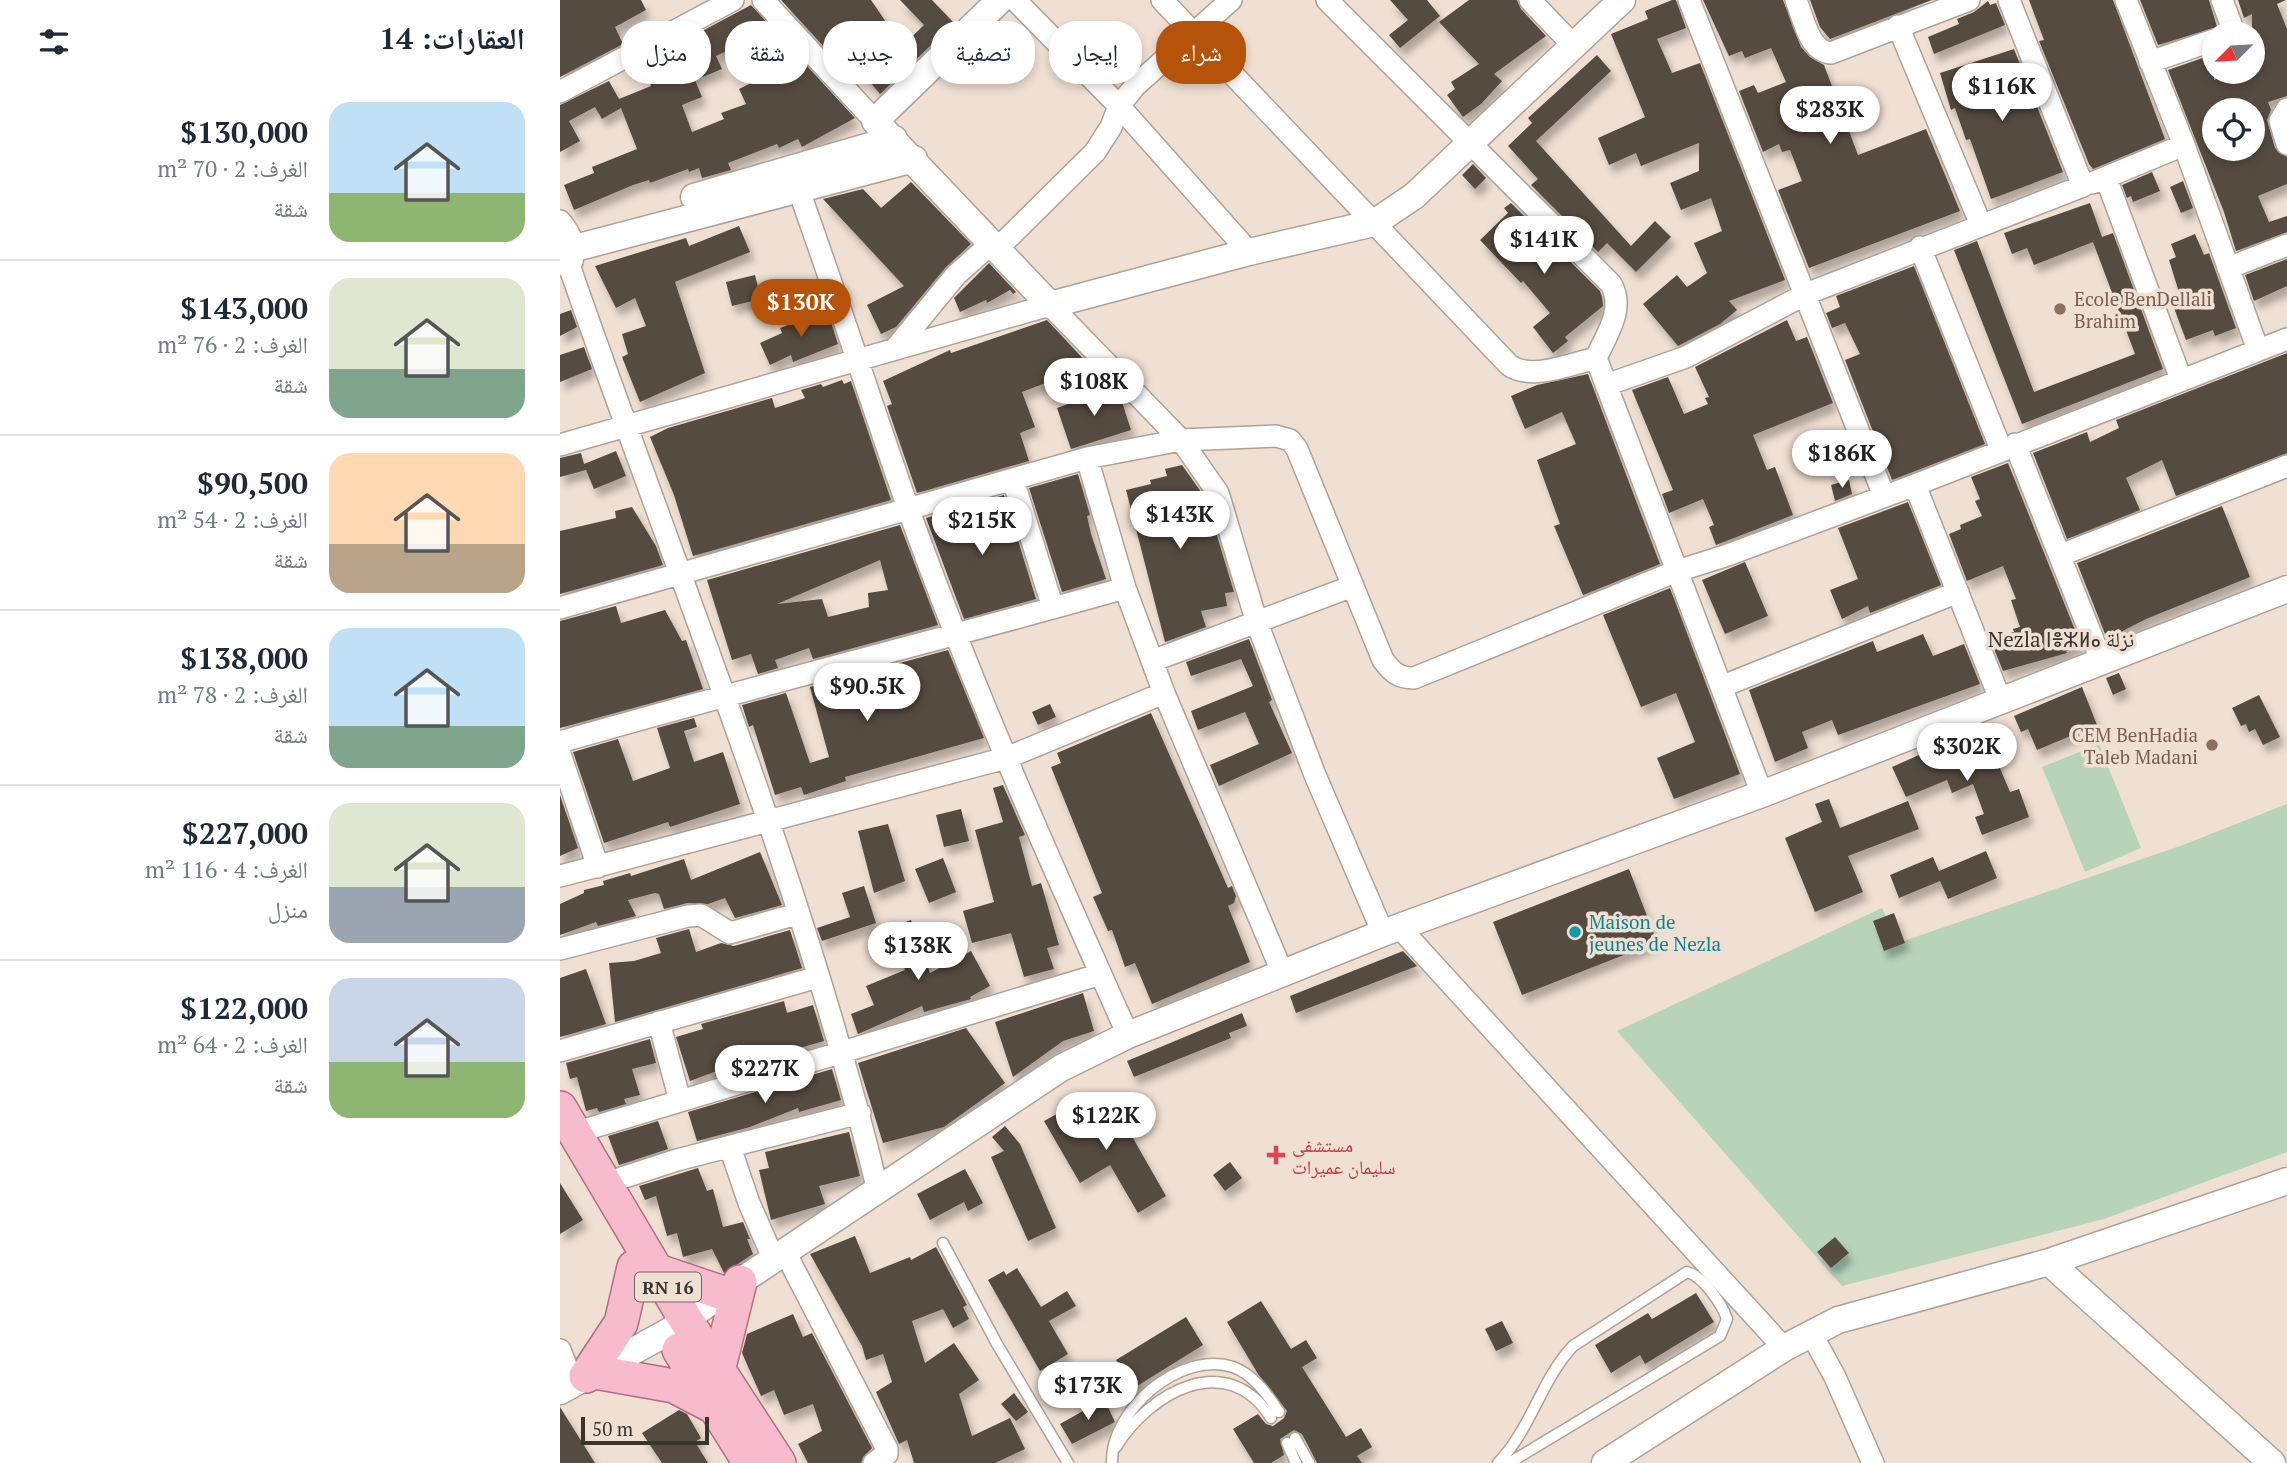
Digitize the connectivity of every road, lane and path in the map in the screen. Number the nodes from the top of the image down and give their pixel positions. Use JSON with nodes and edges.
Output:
{"nodes":[{"id":1,"x":733,"y":0,"type":"edge"},
{"id":2,"x":762,"y":0,"type":"edge"},
{"id":3,"x":1000,"y":0,"type":"edge"},
{"id":4,"x":1015,"y":0,"type":"edge"},
{"id":5,"x":1162,"y":0,"type":"edge"},
{"id":6,"x":1231,"y":0,"type":"edge"},
{"id":7,"x":1327,"y":0,"type":"edge"},
{"id":8,"x":1530,"y":0,"type":"edge"},
{"id":9,"x":1622,"y":0,"type":"edge"},
{"id":10,"x":1689,"y":0,"type":"edge"},
{"id":11,"x":1796,"y":0,"type":"edge"},
{"id":12,"x":1969,"y":0,"type":"edge"},
{"id":13,"x":2009,"y":0,"type":"edge"},
{"id":14,"x":2126,"y":0,"type":"edge"},
{"id":15,"x":2222,"y":0,"type":"edge"},
{"id":16,"x":1182,"y":21,"type":"edge"},
{"id":17,"x":1207,"y":21,"type":"edge"},
{"id":18,"x":2230,"y":21,"type":"edge"},
{"id":19,"x":1898,"y":26,"type":"junction"},
{"id":20,"x":2202,"y":44,"type":"edge"},
{"id":21,"x":1573,"y":45,"type":"junction"},
{"id":22,"x":2150,"y":62,"type":"junction"},
{"id":23,"x":1156,"y":70,"type":"edge"},
{"id":24,"x":1242,"y":84,"type":"edge"},
{"id":25,"x":560,"y":92,"type":"edge"},
{"id":26,"x":1119,"y":106,"type":"junction"},
{"id":27,"x":2287,"y":109,"type":"edge"},
{"id":28,"x":875,"y":121,"type":"junction"},
{"id":29,"x":894,"y":139,"type":"junction"},
{"id":30,"x":1470,"y":144,"type":"junction"},
{"id":31,"x":2287,"y":144,"type":"edge"},
{"id":32,"x":2184,"y":145,"type":"junction"},
{"id":33,"x":914,"y":159,"type":"junction"},
{"id":34,"x":2106,"y":178,"type":"junction"},
{"id":35,"x":2083,"y":186,"type":"junction"},
{"id":36,"x":799,"y":188,"type":"junction"},
{"id":37,"x":1374,"y":223,"type":"junction"},
{"id":38,"x":1981,"y":225,"type":"junction"},
{"id":39,"x":565,"y":245,"type":"edge"},
{"id":40,"x":2287,"y":245,"type":"edge"},
{"id":41,"x":994,"y":246,"type":"junction"},
{"id":42,"x":1920,"y":247,"type":"junction"},
{"id":43,"x":1249,"y":251,"type":"junction"},
{"id":44,"x":2228,"y":268,"type":"junction"},
{"id":45,"x":1806,"y":295,"type":"junction"},
{"id":46,"x":1050,"y":305,"type":"junction"},
{"id":47,"x":2287,"y":339,"type":"edge"},
{"id":48,"x":895,"y":349,"type":"junction"},
{"id":49,"x":2258,"y":350,"type":"junction"},
{"id":50,"x":1596,"y":358,"type":"junction"},
{"id":51,"x":859,"y":361,"type":"junction"},
{"id":52,"x":2181,"y":380,"type":"junction"},
{"id":53,"x":1606,"y":385,"type":"junction"},
{"id":54,"x":625,"y":427,"type":"junction"},
{"id":55,"x":1181,"y":440,"type":"junction"},
{"id":56,"x":560,"y":445,"type":"edge"},
{"id":57,"x":2008,"y":446,"type":"junction"},
{"id":58,"x":1087,"y":458,"type":"junction"},
{"id":59,"x":2287,"y":466,"type":"edge"},
{"id":60,"x":1013,"y":480,"type":"junction"},
{"id":61,"x":1915,"y":485,"type":"junction"},
{"id":62,"x":1884,"y":496,"type":"junction"},
{"id":63,"x":909,"y":509,"type":"junction"},
{"id":64,"x":2061,"y":555,"type":"junction"},
{"id":65,"x":682,"y":571,"type":"junction"},
{"id":66,"x":1677,"y":571,"type":"junction"},
{"id":67,"x":1353,"y":586,"type":"junction"},
{"id":68,"x":1125,"y":588,"type":"junction"},
{"id":69,"x":2287,"y":589,"type":"edge"},
{"id":70,"x":1958,"y":593,"type":"junction"},
{"id":71,"x":560,"y":608,"type":"edge"},
{"id":72,"x":1052,"y":608,"type":"junction"},
{"id":73,"x":1257,"y":623,"type":"junction"},
{"id":74,"x":957,"y":635,"type":"junction"},
{"id":75,"x":1152,"y":661,"type":"junction"},
{"id":76,"x":2102,"y":662,"type":"junction"},
{"id":77,"x":1723,"y":686,"type":"junction"},
{"id":78,"x":1164,"y":693,"type":"junction"},
{"id":79,"x":723,"y":695,"type":"junction"},
{"id":80,"x":2000,"y":699,"type":"junction"},
{"id":81,"x":560,"y":742,"type":"edge"},
{"id":82,"x":560,"y":754,"type":"edge"},
{"id":83,"x":1006,"y":758,"type":"junction"},
{"id":84,"x":1762,"y":793,"type":"junction"},
{"id":85,"x":767,"y":822,"type":"junction"},
{"id":86,"x":598,"y":867,"type":"junction"},
{"id":87,"x":560,"y":876,"type":"edge"},
{"id":88,"x":797,"y":914,"type":"junction"},
{"id":89,"x":1391,"y":930,"type":"junction"},
{"id":90,"x":560,"y":949,"type":"edge"},
{"id":91,"x":1101,"y":974,"type":"junction"},
{"id":92,"x":1283,"y":975,"type":"junction"},
{"id":93,"x":818,"y":976,"type":"junction"},
{"id":94,"x":659,"y":1023,"type":"junction"},
{"id":95,"x":1128,"y":1035,"type":"junction"},
{"id":96,"x":560,"y":1051,"type":"edge"},
{"id":97,"x":843,"y":1053,"type":"junction"},
{"id":98,"x":680,"y":1101,"type":"junction"},
{"id":99,"x":860,"y":1114,"type":"junction"},
{"id":100,"x":565,"y":1130,"type":"edge"},
{"id":101,"x":730,"y":1147,"type":"junction"},
{"id":102,"x":2287,"y":1181,"type":"edge"},
{"id":103,"x":606,"y":1183,"type":"junction"},
{"id":104,"x":878,"y":1191,"type":"junction"},
{"id":105,"x":943,"y":1242,"type":"dead end"},
{"id":106,"x":780,"y":1256,"type":"junction"},
{"id":107,"x":2049,"y":1262,"type":"junction"},
{"id":108,"x":646,"y":1269,"type":"junction"},
{"id":109,"x":731,"y":1287,"type":"junction"},
{"id":110,"x":677,"y":1326,"type":"junction"},
{"id":111,"x":1811,"y":1333,"type":"junction"},
{"id":112,"x":1783,"y":1348,"type":"junction"},
{"id":113,"x":560,"y":1350,"type":"edge"},
{"id":114,"x":719,"y":1371,"type":"junction"},
{"id":115,"x":578,"y":1381,"type":"edge"},
{"id":116,"x":712,"y":1406,"type":"junction"},
{"id":117,"x":1112,"y":1459,"type":"edge"},
{"id":118,"x":750,"y":1463,"type":"edge"},
{"id":119,"x":779,"y":1463,"type":"edge"},
{"id":120,"x":874,"y":1463,"type":"edge"},
{"id":121,"x":1068,"y":1463,"type":"edge"},
{"id":122,"x":1296,"y":1463,"type":"edge"},
{"id":123,"x":1309,"y":1463,"type":"edge"},
{"id":124,"x":1498,"y":1463,"type":"edge"},
{"id":125,"x":1509,"y":1463,"type":"edge"},
{"id":126,"x":1605,"y":1463,"type":"edge"},
{"id":127,"x":1873,"y":1463,"type":"edge"},
{"id":128,"x":2272,"y":1463,"type":"edge"}],
"edges":[{"from":1,"to":25,"type":"street"},
{"from":2,"to":28,"type":"street"},
{"from":3,"to":28,"type":"street"},
{"from":4,"to":26,"type":"street"},
{"from":5,"to":16,"type":"street"},
{"from":6,"to":17,"type":"street"},
{"from":7,"to":30,"type":"street"},
{"from":8,"to":21,"type":"street"},
{"from":9,"to":21,"type":"street"},
{"from":10,"to":45,"type":"street"},
{"from":11,"to":19,"type":"street"},
{"from":12,"to":19,"type":"street"},
{"from":13,"to":35,"type":"street"},
{"from":14,"to":22,"type":"street"},
{"from":15,"to":18,"type":"street"},
{"from":19,"to":38,"type":"street"},
{"from":20,"to":22,"type":"street"},
{"from":21,"to":30,"type":"street"},
{"from":22,"to":32,"type":"street"},
{"from":23,"to":26,"type":"street"},
{"from":24,"to":37,"type":"street"},
{"from":26,"to":41,"type":"street"},
{"from":26,"to":43,"type":"street"},
{"from":27,"to":31,"type":"street"},
{"from":28,"to":29,"type":"street"},
{"from":29,"to":33,"type":"street"},
{"from":29,"to":39,"type":"street"},
{"from":30,"to":37,"type":"street"},
{"from":30,"to":50,"type":"street"},
{"from":32,"to":34,"type":"street"},
{"from":32,"to":44,"type":"street"},
{"from":33,"to":36,"type":"street"},
{"from":33,"to":41,"type":"street"},
{"from":34,"to":35,"type":"street"},
{"from":34,"to":52,"type":"street"},
{"from":35,"to":38,"type":"street"},
{"from":36,"to":39,"type":"street"},
{"from":36,"to":51,"type":"street"},
{"from":37,"to":43,"type":"street"},
{"from":37,"to":50,"type":"street"},
{"from":38,"to":42,"type":"street"},
{"from":39,"to":54,"type":"street"},
{"from":40,"to":44,"type":"street"},
{"from":41,"to":46,"type":"street"},
{"from":41,"to":48,"type":"street"},
{"from":42,"to":45,"type":"street"},
{"from":42,"to":57,"type":"street"},
{"from":43,"to":46,"type":"street"},
{"from":44,"to":49,"type":"street"},
{"from":45,"to":53,"type":"street"},
{"from":45,"to":62,"type":"street"},
{"from":46,"to":48,"type":"street"},
{"from":46,"to":55,"type":"street"},
{"from":47,"to":49,"type":"street"},
{"from":48,"to":51,"type":"street"},
{"from":49,"to":52,"type":"street"},
{"from":50,"to":53,"type":"street"},
{"from":51,"to":54,"type":"street"},
{"from":51,"to":63,"type":"street"},
{"from":52,"to":57,"type":"street"},
{"from":53,"to":66,"type":"street"},
{"from":54,"to":56,"type":"street"},
{"from":54,"to":65,"type":"street"},
{"from":55,"to":58,"type":"street"},
{"from":55,"to":67,"type":"street"},
{"from":55,"to":73,"type":"street"},
{"from":57,"to":61,"type":"street"},
{"from":57,"to":64,"type":"street"},
{"from":58,"to":60,"type":"street"},
{"from":58,"to":68,"type":"street"},
{"from":59,"to":64,"type":"street"},
{"from":60,"to":63,"type":"street"},
{"from":60,"to":72,"type":"street"},
{"from":61,"to":62,"type":"street"},
{"from":61,"to":70,"type":"street"},
{"from":62,"to":66,"type":"street"},
{"from":63,"to":65,"type":"street"},
{"from":63,"to":74,"type":"street"},
{"from":64,"to":76,"type":"street"},
{"from":65,"to":71,"type":"street"},
{"from":65,"to":79,"type":"street"},
{"from":66,"to":67,"type":"street"},
{"from":66,"to":77,"type":"street"},
{"from":67,"to":73,"type":"street"},
{"from":68,"to":72,"type":"street"},
{"from":68,"to":75,"type":"street"},
{"from":69,"to":76,"type":"street"},
{"from":70,"to":77,"type":"street"},
{"from":70,"to":80,"type":"street"},
{"from":72,"to":74,"type":"street"},
{"from":73,"to":75,"type":"street"},
{"from":73,"to":89,"type":"street"},
{"from":74,"to":79,"type":"street"},
{"from":74,"to":83,"type":"street"},
{"from":75,"to":78,"type":"street"},
{"from":76,"to":80,"type":"street"},
{"from":77,"to":84,"type":"street"},
{"from":78,"to":83,"type":"street"},
{"from":78,"to":92,"type":"street"},
{"from":79,"to":81,"type":"street"},
{"from":79,"to":85,"type":"street"},
{"from":80,"to":84,"type":"street"},
{"from":82,"to":86,"type":"street"},
{"from":83,"to":85,"type":"street"},
{"from":83,"to":91,"type":"street"},
{"from":84,"to":89,"type":"street"},
{"from":85,"to":86,"type":"street"},
{"from":85,"to":88,"type":"street"},
{"from":86,"to":87,"type":"street"},
{"from":88,"to":90,"type":"street"},
{"from":88,"to":93,"type":"street"},
{"from":89,"to":92,"type":"street"},
{"from":89,"to":112,"type":"street"},
{"from":91,"to":95,"type":"street"},
{"from":91,"to":97,"type":"street"},
{"from":92,"to":95,"type":"street"},
{"from":93,"to":94,"type":"street"},
{"from":93,"to":97,"type":"street"},
{"from":94,"to":96,"type":"street"},
{"from":94,"to":98,"type":"street"},
{"from":95,"to":104,"type":"street"},
{"from":97,"to":98,"type":"street"},
{"from":97,"to":99,"type":"street"},
{"from":98,"to":100,"type":"street"},
{"from":99,"to":101,"type":"street"},
{"from":99,"to":104,"type":"street"},
{"from":100,"to":103,"type":"main road","number":"RN 16"},
{"from":100,"to":108,"type":"main road","number":"RN 16"},
{"from":101,"to":103,"type":"street"},
{"from":101,"to":106,"type":"street"},
{"from":102,"to":107,"type":"street"},
{"from":103,"to":108,"type":"main road","number":"RN 16"},
{"from":104,"to":106,"type":"street"},
{"from":105,"to":121,"type":"lane"},
{"from":106,"to":109,"type":"street"},
{"from":106,"to":120,"type":"street"},
{"from":107,"to":111,"type":"street"},
{"from":107,"to":128,"type":"street"},
{"from":108,"to":109,"type":"main road"},
{"from":108,"to":110,"type":"main road","number":"RN 16"},
{"from":108,"to":115,"type":"main road"},
{"from":109,"to":110,"type":"street"},
{"from":109,"to":114,"type":"main road"},
{"from":110,"to":114,"type":"main road","number":"RN 16"},
{"from":110,"to":115,"type":"street"},
{"from":110,"to":116,"type":"main road","number":"RN 16"},
{"from":111,"to":112,"type":"street"},
{"from":111,"to":127,"type":"street"},
{"from":112,"to":126,"type":"street"},
{"from":113,"to":115,"type":"street"},
{"from":114,"to":119,"type":"main road","number":"RN 16"},
{"from":115,"to":116,"type":"main road"},
{"from":116,"to":118,"type":"main road","number":"RN 16"},
{"from":117,"to":117,"type":"lane"},
{"from":122,"to":123,"type":"lane"},
{"from":124,"to":125,"type":"lane"}]}
